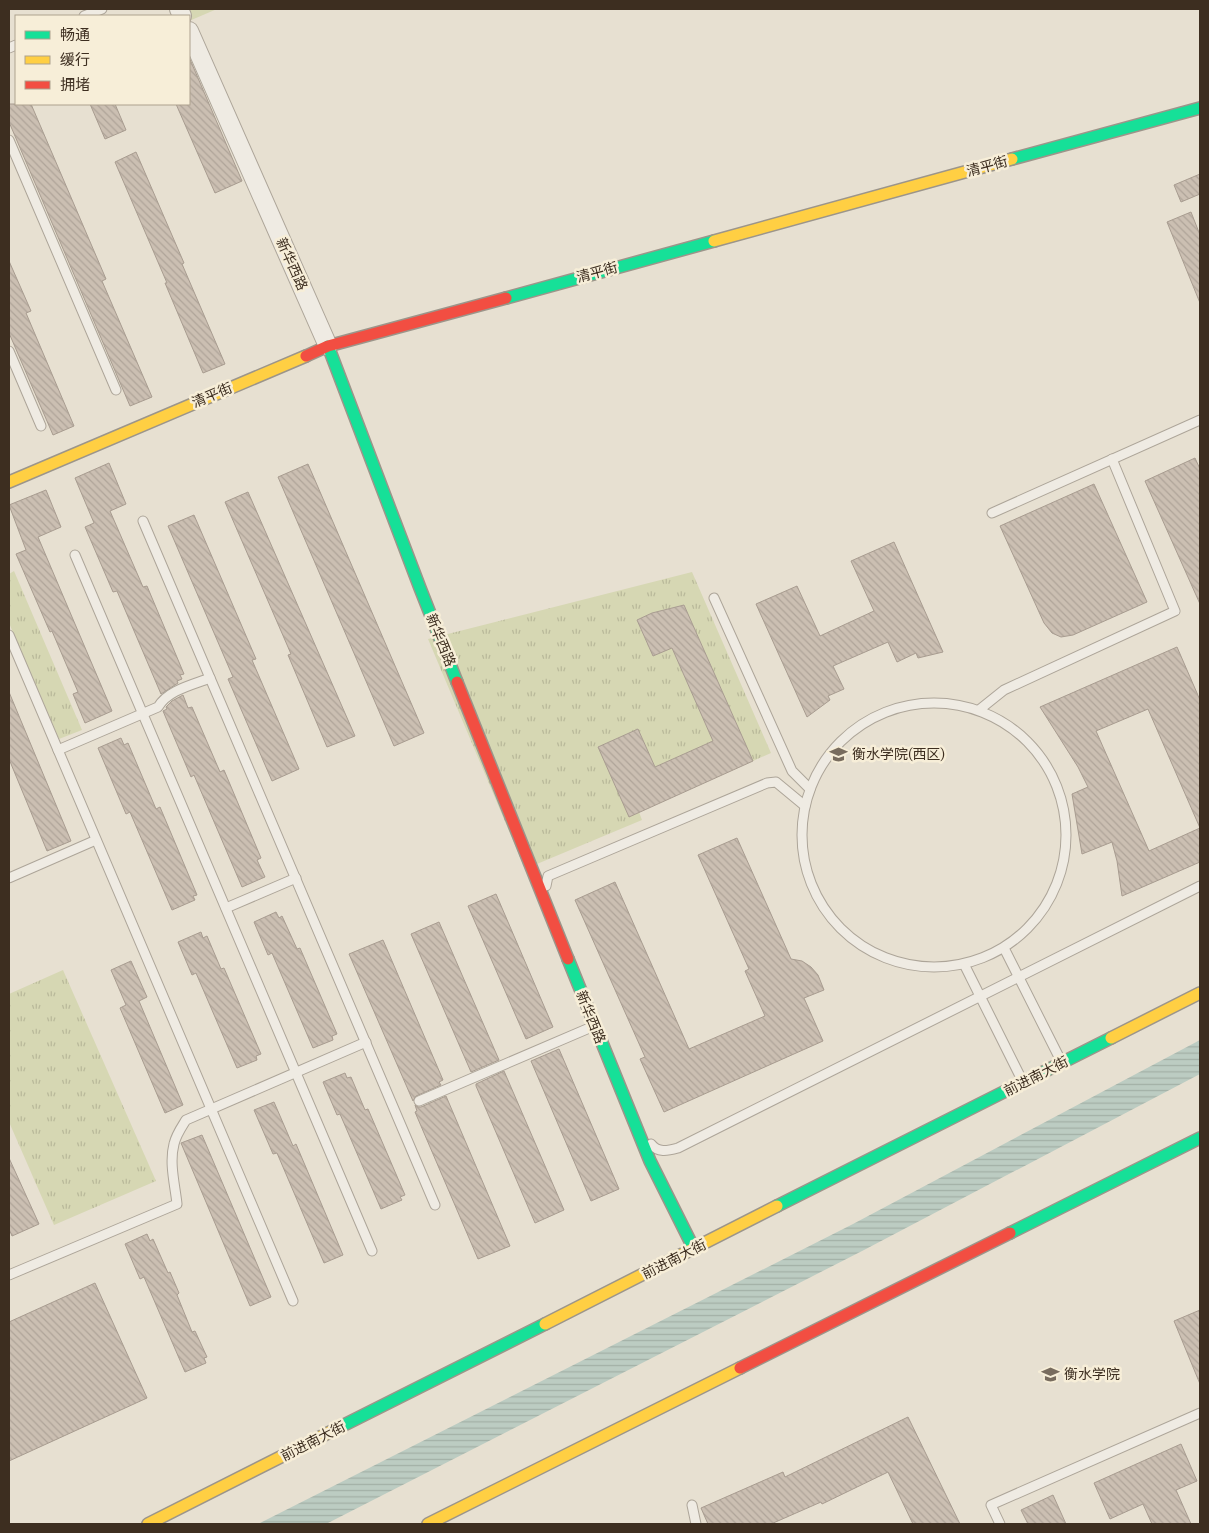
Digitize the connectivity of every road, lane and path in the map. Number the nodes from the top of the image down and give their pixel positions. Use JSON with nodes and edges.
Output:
{"nodes":[{"id":1,"x":102,"y":9,"type":"edge"},
{"id":2,"x":87,"y":15,"type":"edge"},
{"id":3,"x":190,"y":33,"type":"edge"},
{"id":4,"x":1200,"y":108,"type":"edge"},
{"id":5,"x":9,"y":140,"type":"edge"},
{"id":6,"x":328,"y":346,"type":"junction"},
{"id":7,"x":9,"y":351,"type":"edge"},
{"id":8,"x":116,"y":390,"type":"dead end"},
{"id":9,"x":1200,"y":420,"type":"edge"},
{"id":10,"x":41,"y":426,"type":"dead end"},
{"id":11,"x":1112,"y":459,"type":"junction"},
{"id":12,"x":9,"y":482,"type":"edge"},
{"id":13,"x":992,"y":514,"type":"dead end"},
{"id":14,"x":143,"y":521,"type":"dead end"},
{"id":15,"x":75,"y":555,"type":"dead end"},
{"id":16,"x":714,"y":598,"type":"dead end"},
{"id":17,"x":9,"y":635,"type":"edge"},
{"id":18,"x":210,"y":678,"type":"junction"},
{"id":19,"x":979,"y":710,"type":"junction"},
{"id":20,"x":143,"y":713,"type":"junction"},
{"id":21,"x":58,"y":750,"type":"junction"},
{"id":22,"x":810,"y":789,"type":"junction"},
{"id":23,"x":805,"y":806,"type":"junction"},
{"id":24,"x":96,"y":840,"type":"junction"},
{"id":25,"x":9,"y":878,"type":"edge"},
{"id":26,"x":296,"y":878,"type":"junction"},
{"id":27,"x":1200,"y":886,"type":"edge"},
{"id":28,"x":226,"y":908,"type":"junction"},
{"id":29,"x":1004,"y":948,"type":"junction"},
{"id":30,"x":964,"y":964,"type":"junction"},
{"id":31,"x":1019,"y":977,"type":"junction"},
{"id":32,"x":1200,"y":993,"type":"edge"},
{"id":33,"x":980,"y":997,"type":"junction"},
{"id":34,"x":595,"y":1026,"type":"junction"},
{"id":35,"x":366,"y":1042,"type":"junction"},
{"id":36,"x":1062,"y":1063,"type":"junction"},
{"id":37,"x":296,"y":1072,"type":"junction"},
{"id":38,"x":1023,"y":1082,"type":"junction"},
{"id":39,"x":419,"y":1101,"type":"dead end"},
{"id":40,"x":211,"y":1108,"type":"junction"},
{"id":41,"x":1200,"y":1138,"type":"edge"},
{"id":42,"x":435,"y":1205,"type":"dead end"},
{"id":43,"x":694,"y":1249,"type":"junction"},
{"id":44,"x":372,"y":1250,"type":"dead end"},
{"id":45,"x":9,"y":1275,"type":"edge"},
{"id":46,"x":294,"y":1301,"type":"dead end"},
{"id":47,"x":1200,"y":1413,"type":"edge"},
{"id":48,"x":692,"y":1505,"type":"dead end"},
{"id":49,"x":148,"y":1524,"type":"edge"},
{"id":50,"x":428,"y":1524,"type":"edge"},
{"id":51,"x":696,"y":1524,"type":"edge"},
{"id":52,"x":1000,"y":1524,"type":"edge"}],
"edges":[{"from":1,"to":2,"type":"lane"},
{"from":3,"to":6,"type":"street","name":"新华西路"},
{"from":4,"to":6,"type":"street","name":"清平街"},
{"from":5,"to":8,"type":"lane"},
{"from":6,"to":12,"type":"street","name":"清平街"},
{"from":6,"to":34,"type":"street","name":"新华西路"},
{"from":7,"to":10,"type":"lane"},
{"from":9,"to":11,"type":"lane"},
{"from":11,"to":13,"type":"lane"},
{"from":11,"to":19,"type":"lane"},
{"from":14,"to":18,"type":"lane"},
{"from":15,"to":20,"type":"lane"},
{"from":16,"to":22,"type":"lane"},
{"from":17,"to":21,"type":"lane"},
{"from":18,"to":20,"type":"lane"},
{"from":18,"to":26,"type":"lane"},
{"from":19,"to":22,"type":"lane"},
{"from":19,"to":29,"type":"lane"},
{"from":20,"to":21,"type":"lane"},
{"from":20,"to":28,"type":"lane"},
{"from":21,"to":24,"type":"lane"},
{"from":22,"to":23,"type":"lane"},
{"from":23,"to":30,"type":"lane"},
{"from":23,"to":33,"type":"lane"},
{"from":24,"to":25,"type":"lane"},
{"from":24,"to":40,"type":"lane"},
{"from":26,"to":28,"type":"lane"},
{"from":26,"to":35,"type":"lane"},
{"from":27,"to":31,"type":"lane"},
{"from":28,"to":37,"type":"lane"},
{"from":29,"to":30,"type":"lane"},
{"from":29,"to":31,"type":"lane"},
{"from":30,"to":33,"type":"lane"},
{"from":31,"to":33,"type":"lane"},
{"from":31,"to":36,"type":"lane"},
{"from":32,"to":36,"type":"street","name":"前进南大街"},
{"from":33,"to":38,"type":"lane"},
{"from":34,"to":39,"type":"lane"},
{"from":34,"to":43,"type":"street","name":"新华西路"},
{"from":35,"to":37,"type":"lane"},
{"from":35,"to":42,"type":"lane"},
{"from":36,"to":38,"type":"street","name":"前进南大街"},
{"from":37,"to":40,"type":"lane"},
{"from":37,"to":44,"type":"lane"},
{"from":38,"to":43,"type":"street","name":"前进南大街"},
{"from":40,"to":45,"type":"lane"},
{"from":40,"to":46,"type":"lane"},
{"from":41,"to":50,"type":"street"},
{"from":43,"to":49,"type":"street","name":"前进南大街"},
{"from":47,"to":52,"type":"lane"},
{"from":48,"to":51,"type":"lane"}]}
